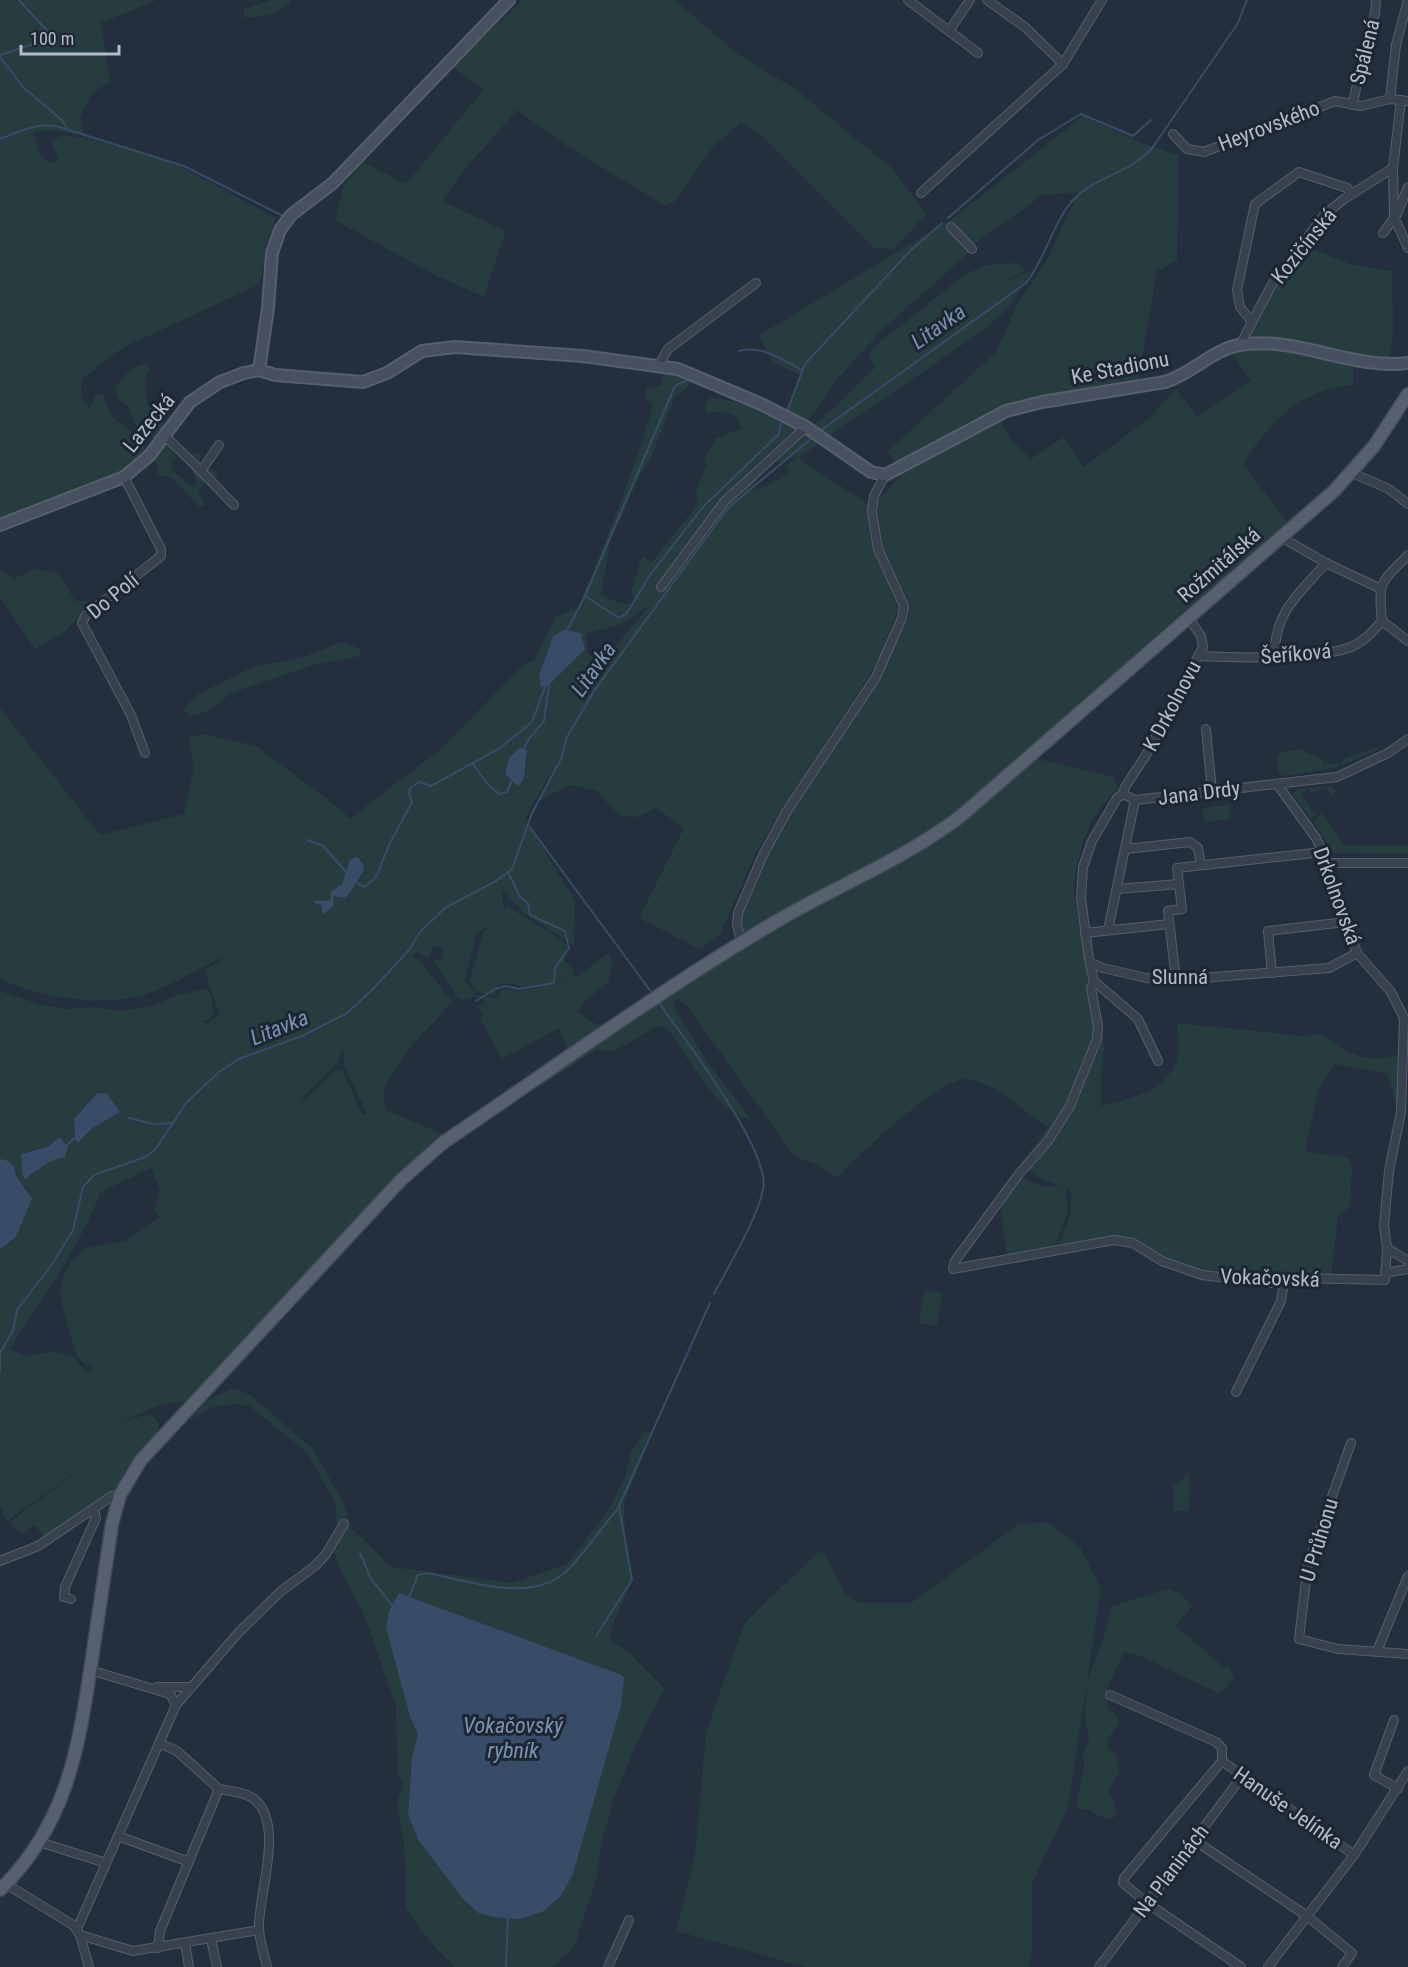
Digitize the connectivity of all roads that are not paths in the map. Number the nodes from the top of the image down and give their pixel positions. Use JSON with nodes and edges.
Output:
{"nodes":[{"id":1,"x":509,"y":0,"type":"edge"},
{"id":2,"x":908,"y":0,"type":"edge"},
{"id":3,"x":970,"y":0,"type":"edge"},
{"id":4,"x":987,"y":0,"type":"edge"},
{"id":5,"x":1102,"y":0,"type":"edge"},
{"id":6,"x":1376,"y":0,"type":"edge"},
{"id":7,"x":1407,"y":0,"type":"edge"},
{"id":8,"x":949,"y":31,"type":"junction"},
{"id":9,"x":978,"y":53,"type":"dead end"},
{"id":10,"x":1063,"y":63,"type":"junction"},
{"id":11,"x":1390,"y":99,"type":"junction"},
{"id":12,"x":1405,"y":100,"type":"edge"},
{"id":13,"x":1352,"y":105,"type":"junction"},
{"id":14,"x":1173,"y":134,"type":"dead end"},
{"id":15,"x":1393,"y":168,"type":"junction"},
{"id":16,"x":1408,"y":187,"type":"edge"},
{"id":17,"x":921,"y":193,"type":"dead end"},
{"id":18,"x":1352,"y":194,"type":"junction"},
{"id":19,"x":1394,"y":217,"type":"junction"},
{"id":20,"x":951,"y":227,"type":"dead end"},
{"id":21,"x":1383,"y":233,"type":"dead end"},
{"id":22,"x":1408,"y":248,"type":"edge"},
{"id":23,"x":972,"y":249,"type":"dead end"},
{"id":24,"x":756,"y":283,"type":"dead end"},
{"id":25,"x":1252,"y":322,"type":"junction"},
{"id":26,"x":1240,"y":345,"type":"junction"},
{"id":27,"x":1408,"y":363,"type":"edge"},
{"id":28,"x":659,"y":365,"type":"junction"},
{"id":29,"x":259,"y":370,"type":"junction"},
{"id":30,"x":1408,"y":393,"type":"edge"},
{"id":31,"x":809,"y":429,"type":"junction"},
{"id":32,"x":164,"y":435,"type":"junction"},
{"id":33,"x":219,"y":445,"type":"dead end"},
{"id":34,"x":201,"y":471,"type":"junction"},
{"id":35,"x":1352,"y":473,"type":"junction"},
{"id":36,"x":885,"y":475,"type":"junction"},
{"id":37,"x":124,"y":477,"type":"junction"},
{"id":38,"x":1408,"y":504,"type":"edge"},
{"id":39,"x":234,"y":505,"type":"dead end"},
{"id":40,"x":0,"y":525,"type":"edge"},
{"id":41,"x":1281,"y":537,"type":"junction"},
{"id":42,"x":1408,"y":555,"type":"edge"},
{"id":43,"x":1326,"y":563,"type":"junction"},
{"id":44,"x":661,"y":586,"type":"dead end"},
{"id":45,"x":1379,"y":588,"type":"junction"},
{"id":46,"x":1188,"y":617,"type":"junction"},
{"id":47,"x":1382,"y":621,"type":"junction"},
{"id":48,"x":1408,"y":641,"type":"edge"},
{"id":49,"x":1199,"y":656,"type":"junction"},
{"id":50,"x":1274,"y":656,"type":"junction"},
{"id":51,"x":1206,"y":729,"type":"dead end"},
{"id":52,"x":1408,"y":739,"type":"edge"},
{"id":53,"x":145,"y":753,"type":"dead end"},
{"id":54,"x":1277,"y":784,"type":"junction"},
{"id":55,"x":1212,"y":791,"type":"junction"},
{"id":56,"x":1124,"y":794,"type":"junction"},
{"id":57,"x":1135,"y":800,"type":"junction"},
{"id":58,"x":1125,"y":849,"type":"junction"},
{"id":59,"x":1323,"y":852,"type":"junction"},
{"id":60,"x":1328,"y":863,"type":"junction"},
{"id":61,"x":1408,"y":863,"type":"edge"},
{"id":62,"x":1201,"y":865,"type":"junction"},
{"id":63,"x":1179,"y":884,"type":"junction"},
{"id":64,"x":1117,"y":889,"type":"junction"},
{"id":65,"x":1346,"y":922,"type":"junction"},
{"id":66,"x":1169,"y":924,"type":"junction"},
{"id":67,"x":1108,"y":930,"type":"junction"},
{"id":68,"x":1085,"y":933,"type":"junction"},
{"id":69,"x":742,"y":942,"type":"junction"},
{"id":70,"x":1357,"y":953,"type":"junction"},
{"id":71,"x":1091,"y":963,"type":"junction"},
{"id":72,"x":1272,"y":973,"type":"junction"},
{"id":73,"x":1094,"y":981,"type":"junction"},
{"id":74,"x":1176,"y":981,"type":"junction"},
{"id":75,"x":1406,"y":1040,"type":"edge"},
{"id":76,"x":1158,"y":1061,"type":"dead end"},
{"id":77,"x":1387,"y":1248,"type":"junction"},
{"id":78,"x":1408,"y":1261,"type":"edge"},
{"id":79,"x":1408,"y":1269,"type":"edge"},
{"id":80,"x":1385,"y":1277,"type":"junction"},
{"id":81,"x":1281,"y":1282,"type":"junction"},
{"id":82,"x":1236,"y":1392,"type":"dead end"},
{"id":83,"x":1351,"y":1443,"type":"dead end"},
{"id":84,"x":120,"y":1495,"type":"junction"},
{"id":85,"x":94,"y":1509,"type":"junction"},
{"id":86,"x":344,"y":1524,"type":"dead end"},
{"id":87,"x":0,"y":1561,"type":"edge"},
{"id":88,"x":1408,"y":1576,"type":"edge"},
{"id":89,"x":71,"y":1599,"type":"dead end"},
{"id":90,"x":1377,"y":1651,"type":"junction"},
{"id":91,"x":1408,"y":1654,"type":"edge"},
{"id":92,"x":90,"y":1670,"type":"junction"},
{"id":93,"x":153,"y":1688,"type":"junction"},
{"id":94,"x":190,"y":1688,"type":"junction"},
{"id":95,"x":1110,"y":1695,"type":"dead end"},
{"id":96,"x":176,"y":1705,"type":"junction"},
{"id":97,"x":1394,"y":1720,"type":"dead end"},
{"id":98,"x":159,"y":1743,"type":"junction"},
{"id":99,"x":1222,"y":1761,"type":"junction"},
{"id":100,"x":1408,"y":1771,"type":"edge"},
{"id":101,"x":1243,"y":1775,"type":"junction"},
{"id":102,"x":219,"y":1789,"type":"junction"},
{"id":103,"x":1398,"y":1789,"type":"junction"},
{"id":104,"x":118,"y":1836,"type":"junction"},
{"id":105,"x":1194,"y":1840,"type":"junction"},
{"id":106,"x":39,"y":1842,"type":"junction"},
{"id":107,"x":1354,"y":1855,"type":"junction"},
{"id":108,"x":189,"y":1862,"type":"junction"},
{"id":109,"x":106,"y":1863,"type":"junction"},
{"id":110,"x":3,"y":1887,"type":"edge"},
{"id":111,"x":1147,"y":1903,"type":"junction"},
{"id":112,"x":1307,"y":1916,"type":"junction"},
{"id":113,"x":629,"y":1920,"type":"dead end"},
{"id":114,"x":259,"y":1930,"type":"junction"},
{"id":115,"x":79,"y":1932,"type":"junction"},
{"id":116,"x":211,"y":1939,"type":"junction"},
{"id":117,"x":185,"y":1943,"type":"junction"},
{"id":118,"x":158,"y":1948,"type":"junction"},
{"id":119,"x":89,"y":1967,"type":"edge"},
{"id":120,"x":189,"y":1967,"type":"edge"},
{"id":121,"x":217,"y":1967,"type":"edge"},
{"id":122,"x":267,"y":1967,"type":"edge"},
{"id":123,"x":608,"y":1967,"type":"edge"},
{"id":124,"x":1099,"y":1967,"type":"edge"},
{"id":125,"x":1241,"y":1967,"type":"edge"},
{"id":126,"x":1268,"y":1967,"type":"edge"},
{"id":127,"x":1342,"y":1967,"type":"edge"}],
"edges":[{"from":1,"to":29,"type":"street"},
{"from":2,"to":8,"type":"street"},
{"from":3,"to":8,"type":"street"},
{"from":4,"to":10,"type":"street"},
{"from":5,"to":10,"type":"street"},
{"from":6,"to":13,"type":"street","name":"Spálená"},
{"from":7,"to":11,"type":"street"},
{"from":8,"to":9,"type":"street"},
{"from":10,"to":17,"type":"street"},
{"from":11,"to":12,"type":"street","name":"Heyrovského"},
{"from":11,"to":13,"type":"street","name":"Heyrovského"},
{"from":12,"to":15,"type":"street"},
{"from":13,"to":14,"type":"street","name":"Heyrovského"},
{"from":15,"to":18,"type":"street","name":"Kozičínská"},
{"from":15,"to":19,"type":"street"},
{"from":16,"to":19,"type":"street"},
{"from":18,"to":25,"type":"street","name":"Kozičínská"},
{"from":18,"to":25,"type":"street"},
{"from":19,"to":21,"type":"street"},
{"from":19,"to":22,"type":"street"},
{"from":20,"to":23,"type":"street"},
{"from":24,"to":28,"type":"street"},
{"from":25,"to":26,"type":"street","name":"Kozičínská"},
{"from":26,"to":27,"type":"street","name":"Ke Stadionu"},
{"from":26,"to":36,"type":"street","name":"Ke Stadionu"},
{"from":28,"to":29,"type":"street"},
{"from":28,"to":31,"type":"street"},
{"from":29,"to":32,"type":"street","name":"Lazecká"},
{"from":30,"to":35,"type":"main road","name":"Rožmitálská"},
{"from":31,"to":36,"type":"street"},
{"from":31,"to":44,"type":"street"},
{"from":32,"to":34,"type":"street"},
{"from":32,"to":37,"type":"street","name":"Lazecká"},
{"from":33,"to":34,"type":"street"},
{"from":34,"to":39,"type":"street"},
{"from":35,"to":38,"type":"street"},
{"from":35,"to":41,"type":"main road","name":"Rožmitálská"},
{"from":36,"to":69,"type":"street"},
{"from":37,"to":40,"type":"street","name":"Lazecká"},
{"from":37,"to":53,"type":"street","name":"Do Polí"},
{"from":41,"to":43,"type":"street"},
{"from":41,"to":46,"type":"main road","name":"Rožmitálská"},
{"from":42,"to":45,"type":"street"},
{"from":43,"to":45,"type":"street"},
{"from":43,"to":50,"type":"street"},
{"from":45,"to":47,"type":"street"},
{"from":46,"to":49,"type":"street","name":"K Drkolnovu"},
{"from":46,"to":69,"type":"main road","name":"Rožmitálská"},
{"from":47,"to":48,"type":"street"},
{"from":47,"to":50,"type":"street","name":"Šeříková"},
{"from":49,"to":50,"type":"street","name":"Šeříková"},
{"from":49,"to":56,"type":"street","name":"K Drkolnovu"},
{"from":51,"to":55,"type":"street","name":"K Drkolnovu"},
{"from":52,"to":54,"type":"street","name":"Jana Drdy"},
{"from":54,"to":55,"type":"street","name":"Jana Drdy"},
{"from":54,"to":59,"type":"street","name":"Drkolnovská"},
{"from":55,"to":57,"type":"street","name":"Jana Drdy"},
{"from":56,"to":57,"type":"street","name":"Jana Drdy"},
{"from":56,"to":68,"type":"street","name":"K Drkolnovu"},
{"from":57,"to":58,"type":"street"},
{"from":58,"to":62,"type":"street"},
{"from":58,"to":64,"type":"street"},
{"from":59,"to":60,"type":"street","name":"Drkolnovská"},
{"from":59,"to":62,"type":"street"},
{"from":60,"to":61,"type":"street"},
{"from":60,"to":65,"type":"street","name":"Drkolnovská"},
{"from":62,"to":63,"type":"street"},
{"from":63,"to":64,"type":"street"},
{"from":63,"to":66,"type":"street"},
{"from":64,"to":67,"type":"street"},
{"from":65,"to":70,"type":"street","name":"Drkolnovská"},
{"from":65,"to":72,"type":"street"},
{"from":66,"to":67,"type":"street"},
{"from":66,"to":74,"type":"street"},
{"from":67,"to":68,"type":"street"},
{"from":68,"to":71,"type":"street","name":"K Drkolnovu"},
{"from":69,"to":84,"type":"main road","name":"Rožmitálská"},
{"from":70,"to":72,"type":"street","name":"Slunná"},
{"from":70,"to":75,"type":"street","name":"Drkolnovská"},
{"from":71,"to":73,"type":"street","name":"K Drkolnovu"},
{"from":71,"to":74,"type":"street","name":"Slunná"},
{"from":72,"to":74,"type":"street","name":"Slunná"},
{"from":73,"to":76,"type":"street"},
{"from":73,"to":81,"type":"street","name":"Vokačovská"},
{"from":75,"to":77,"type":"street","name":"Drkolnovská"},
{"from":77,"to":78,"type":"street"},
{"from":77,"to":80,"type":"street"},
{"from":79,"to":80,"type":"street","name":"Vokačovská"},
{"from":80,"to":81,"type":"street","name":"Vokačovská"},
{"from":81,"to":82,"type":"street"},
{"from":83,"to":90,"type":"street","name":"U Průhonu"},
{"from":84,"to":85,"type":"street"},
{"from":84,"to":92,"type":"main road","name":"Rožmitálská"},
{"from":85,"to":87,"type":"street"},
{"from":85,"to":89,"type":"street"},
{"from":86,"to":94,"type":"street"},
{"from":88,"to":90,"type":"street"},
{"from":90,"to":91,"type":"street"},
{"from":92,"to":93,"type":"street"},
{"from":92,"to":106,"type":"main road","name":"Rožmitálská"},
{"from":93,"to":94,"type":"street"},
{"from":93,"to":96,"type":"street"},
{"from":94,"to":96,"type":"street"},
{"from":95,"to":99,"type":"street"},
{"from":96,"to":98,"type":"street"},
{"from":97,"to":103,"type":"street"},
{"from":98,"to":102,"type":"street"},
{"from":98,"to":104,"type":"street"},
{"from":99,"to":101,"type":"street","name":"Hanuše Jelínka"},
{"from":99,"to":111,"type":"street"},
{"from":100,"to":103,"type":"street"},
{"from":101,"to":105,"type":"street","name":"Na Planinách"},
{"from":101,"to":107,"type":"street","name":"Hanuše Jelínka"},
{"from":102,"to":108,"type":"street"},
{"from":102,"to":114,"type":"street"},
{"from":103,"to":107,"type":"street"},
{"from":104,"to":108,"type":"street"},
{"from":104,"to":109,"type":"street"},
{"from":105,"to":111,"type":"street","name":"Na Planinách"},
{"from":105,"to":112,"type":"street"},
{"from":106,"to":109,"type":"street"},
{"from":106,"to":110,"type":"main road","name":"Rožmitálská"},
{"from":107,"to":112,"type":"street"},
{"from":108,"to":118,"type":"street"},
{"from":109,"to":115,"type":"street"},
{"from":110,"to":115,"type":"street"},
{"from":111,"to":124,"type":"street","name":"Na Planinách"},
{"from":111,"to":125,"type":"street"},
{"from":112,"to":126,"type":"street"},
{"from":112,"to":127,"type":"street"},
{"from":113,"to":123,"type":"street"},
{"from":114,"to":116,"type":"street"},
{"from":114,"to":122,"type":"street"},
{"from":115,"to":118,"type":"street"},
{"from":115,"to":119,"type":"street"},
{"from":116,"to":117,"type":"street"},
{"from":116,"to":121,"type":"street"},
{"from":117,"to":118,"type":"street"},
{"from":117,"to":120,"type":"street"}]}
